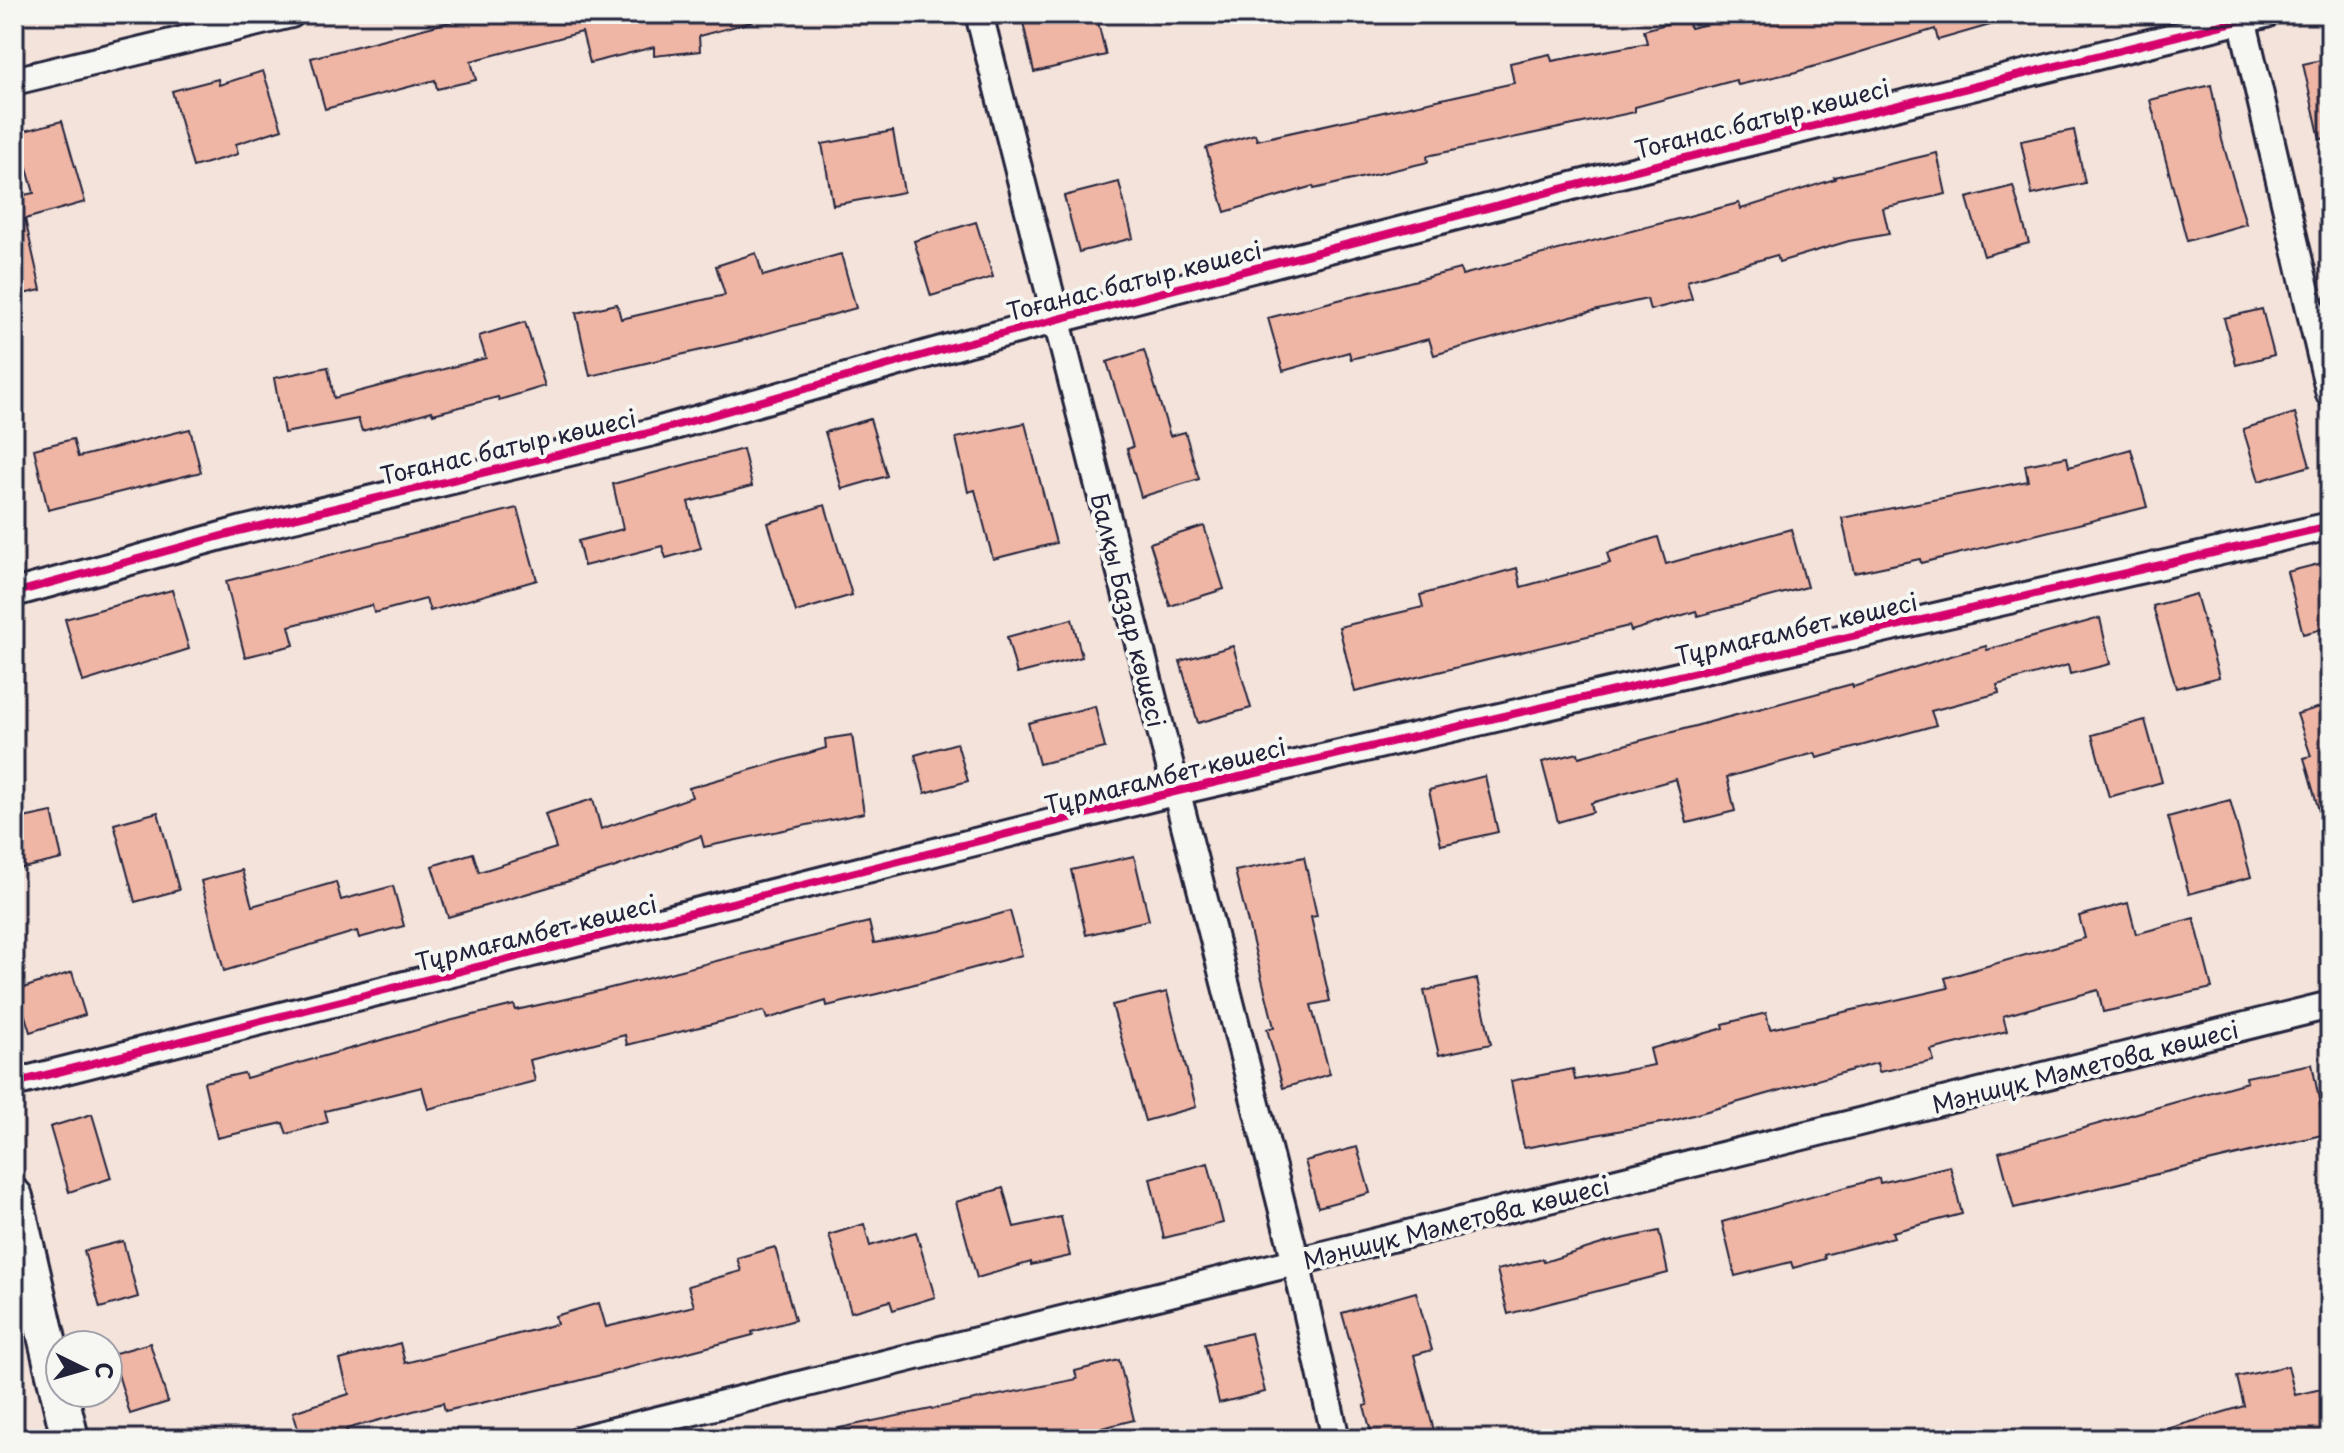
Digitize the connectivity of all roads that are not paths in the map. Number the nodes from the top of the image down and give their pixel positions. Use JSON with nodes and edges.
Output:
{"nodes":[{"id":1,"x":291,"y":14,"type":"edge"},
{"id":2,"x":979,"y":14,"type":"edge"},
{"id":3,"x":2249,"y":15,"type":"edge"},
{"id":4,"x":14,"y":81,"type":"edge"},
{"id":5,"x":1057,"y":322,"type":"junction"},
{"id":6,"x":2330,"y":394,"type":"edge"},
{"id":7,"x":2330,"y":526,"type":"edge"},
{"id":8,"x":14,"y":593,"type":"edge"},
{"id":9,"x":1174,"y":792,"type":"junction"},
{"id":10,"x":2330,"y":1005,"type":"edge"},
{"id":11,"x":14,"y":1083,"type":"edge"},
{"id":12,"x":14,"y":1197,"type":"edge"},
{"id":13,"x":1296,"y":1262,"type":"junction"},
{"id":14,"x":70,"y":1439,"type":"edge"},
{"id":15,"x":582,"y":1439,"type":"edge"},
{"id":16,"x":1336,"y":1439,"type":"edge"}],
"edges":[{"from":1,"to":4,"type":"street"},
{"from":2,"to":5,"type":"street","name":"Балқы Базар көшесі"},
{"from":3,"to":5,"type":"street","name":"Тоғанас батыр көшесі"},
{"from":3,"to":6,"type":"street"},
{"from":5,"to":8,"type":"street","name":"Тоғанас батыр көшесі"},
{"from":5,"to":9,"type":"street","name":"Балқы Базар көшесі"},
{"from":7,"to":9,"type":"street","name":"Тұрмағамбет көшесі"},
{"from":9,"to":11,"type":"street","name":"Тұрмағамбет көшесі"},
{"from":9,"to":13,"type":"street","name":"Балқы Базар көшесі"},
{"from":10,"to":13,"type":"street","name":"Мәншүк Мәметова көшесі"},
{"from":12,"to":14,"type":"street"},
{"from":13,"to":15,"type":"street","name":"Мәншүк Мәметова көшесі"},
{"from":13,"to":16,"type":"street","name":"Балқы Базар көшесі"}]}
